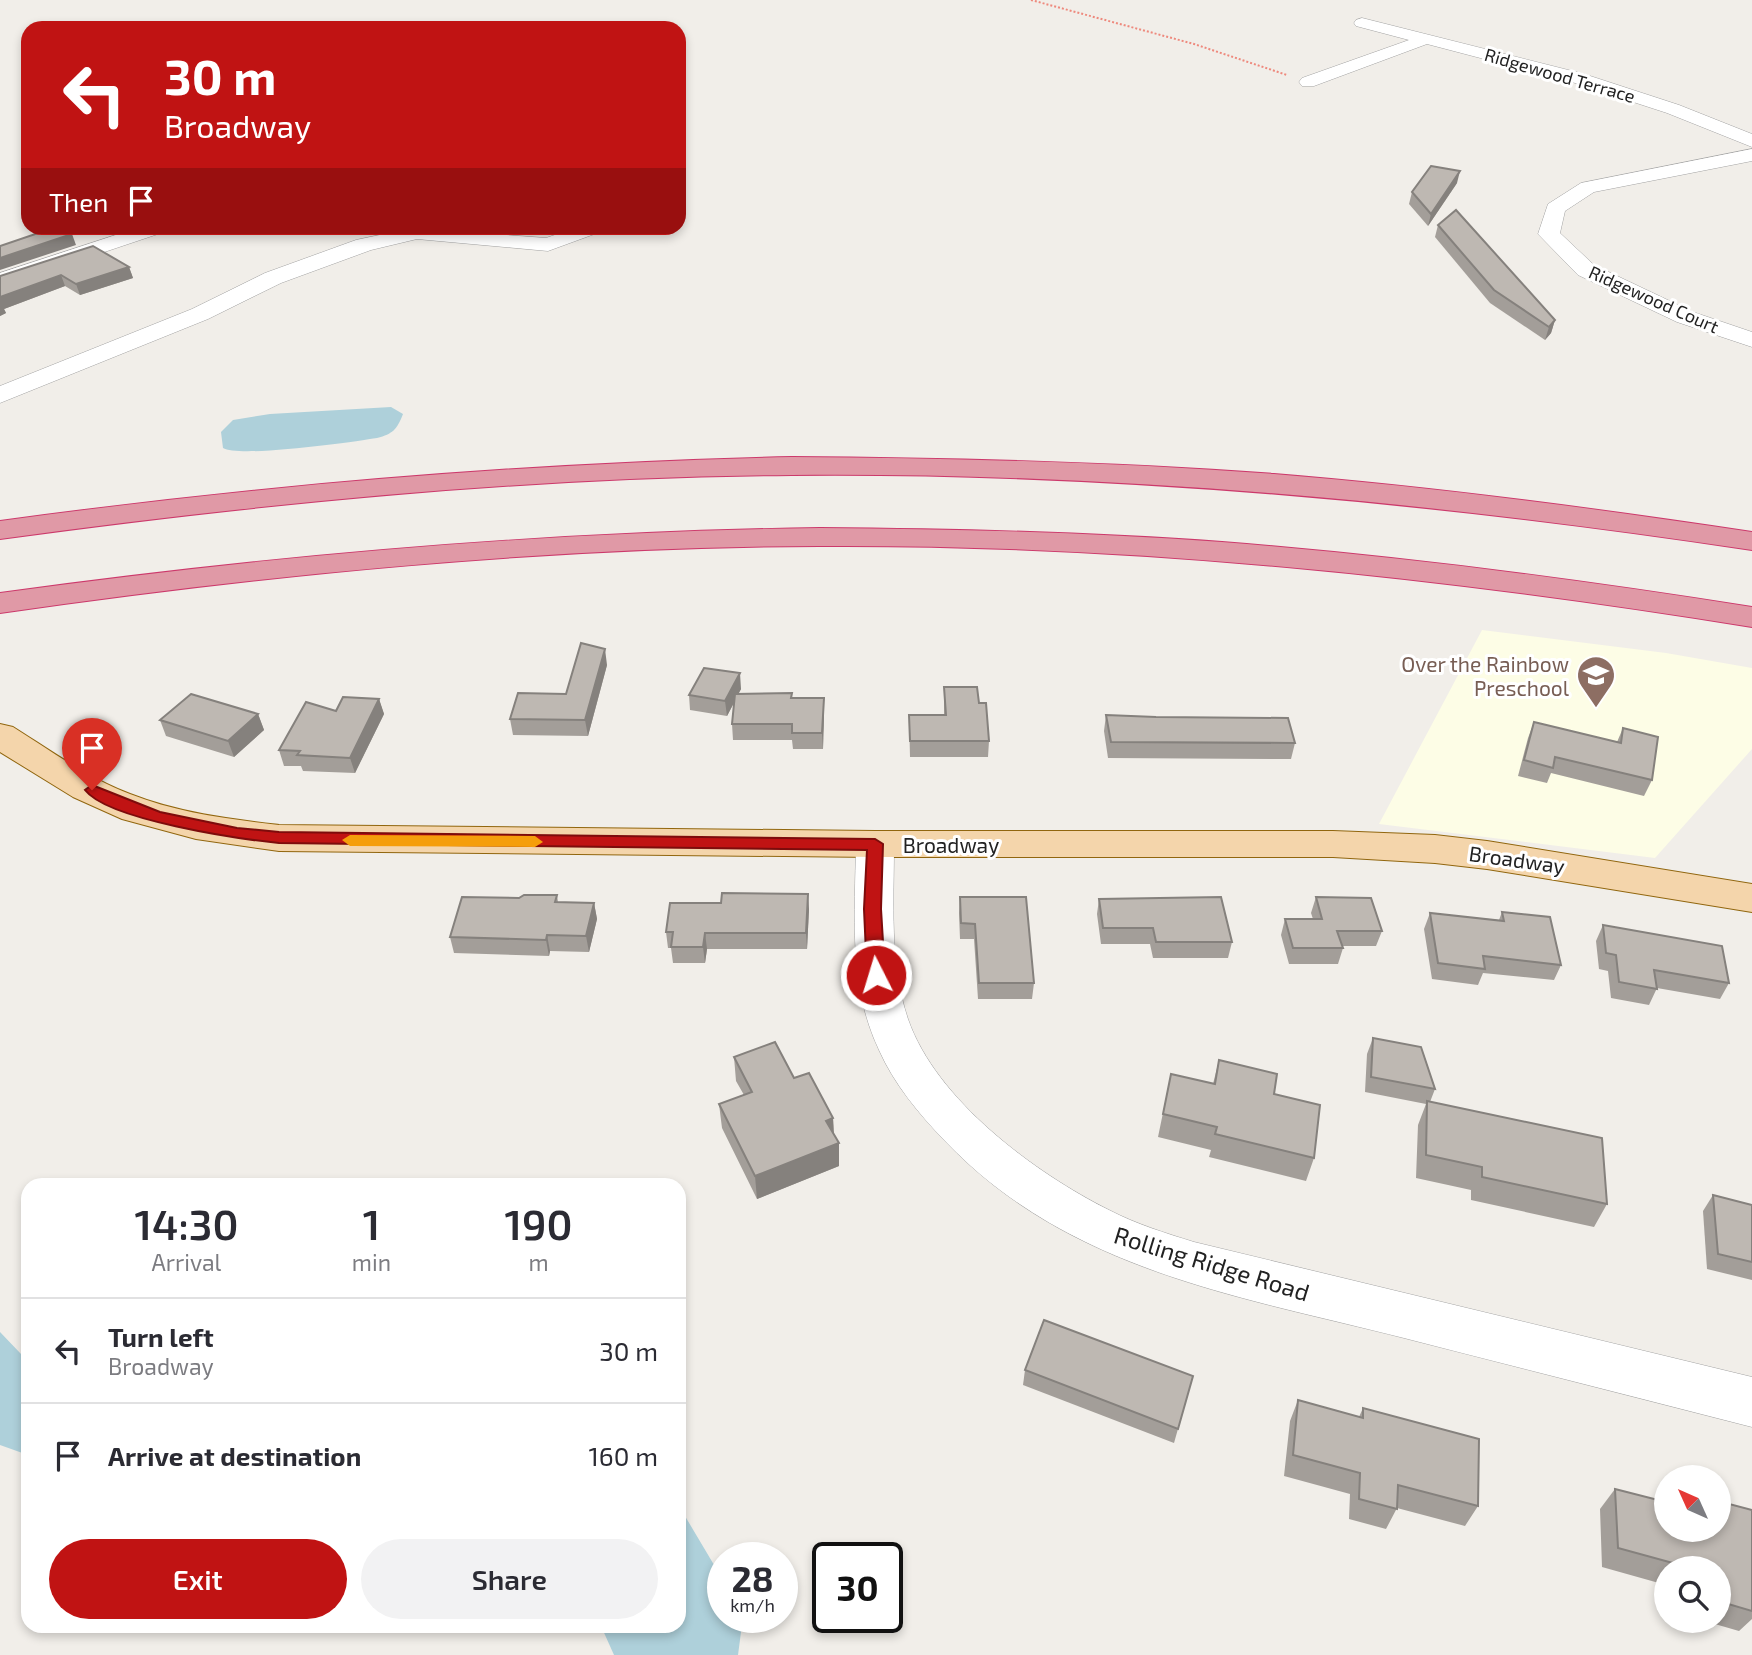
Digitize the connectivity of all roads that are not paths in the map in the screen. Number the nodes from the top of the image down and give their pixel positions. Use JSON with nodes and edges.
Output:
{"nodes":[{"id":1,"x":1362,"y":23,"type":"dead end"},
{"id":2,"x":1426,"y":38,"type":"junction"},
{"id":3,"x":1308,"y":82,"type":"road end"},
{"id":4,"x":1752,"y":141,"type":"edge"},
{"id":5,"x":1752,"y":155,"type":"edge"},
{"id":6,"x":136,"y":235,"type":"edge"},
{"id":7,"x":408,"y":235,"type":"edge"},
{"id":8,"x":441,"y":235,"type":"edge"},
{"id":9,"x":573,"y":235,"type":"edge"},
{"id":10,"x":0,"y":280,"type":"edge"},
{"id":11,"x":1752,"y":340,"type":"edge"},
{"id":12,"x":0,"y":395,"type":"edge"},
{"id":13,"x":0,"y":530,"type":"edge"},
{"id":14,"x":1752,"y":541,"type":"edge"},
{"id":15,"x":0,"y":603,"type":"edge"},
{"id":16,"x":1752,"y":617,"type":"edge"},
{"id":17,"x":0,"y":735,"type":"edge"},
{"id":18,"x":875,"y":844,"type":"junction"},
{"id":19,"x":1752,"y":898,"type":"edge"},
{"id":20,"x":1752,"y":1402,"type":"edge"}],
"edges":[{"from":1,"to":2,"type":"street","name":"Ridgewood Terrace"},
{"from":2,"to":3,"type":"street"},
{"from":2,"to":4,"type":"street","name":"Ridgewood Terrace"},
{"from":5,"to":11,"type":"street","name":"Ridgewood Court"},
{"from":6,"to":10,"type":"street"},
{"from":7,"to":12,"type":"street"},
{"from":8,"to":9,"type":"street"},
{"from":13,"to":14,"type":"highway"},
{"from":15,"to":16,"type":"highway"},
{"from":17,"to":18,"type":"main road","name":"Broadway"},
{"from":18,"to":19,"type":"main road","name":"Broadway"},
{"from":18,"to":20,"type":"street","name":"Rolling Ridge Road"}]}
